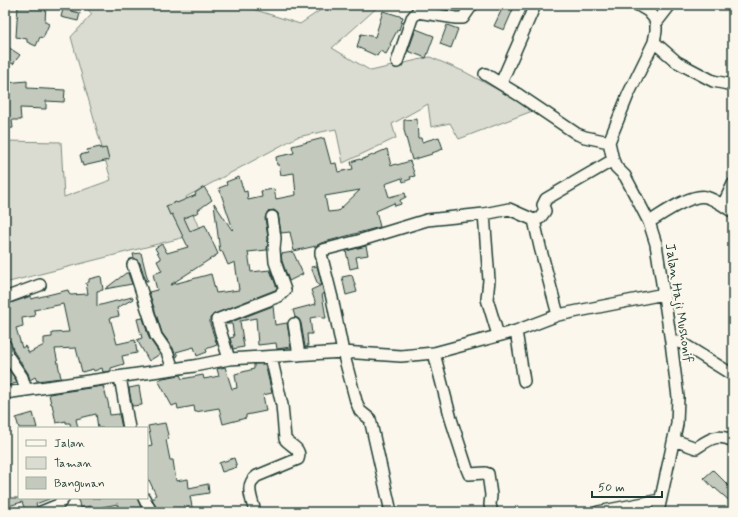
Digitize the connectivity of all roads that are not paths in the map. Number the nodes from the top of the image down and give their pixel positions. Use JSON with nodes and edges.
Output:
{"nodes":[{"id":1,"x":472,"y":5,"type":"edge"},
{"id":2,"x":535,"y":5,"type":"edge"},
{"id":3,"x":638,"y":5,"type":"edge"},
{"id":4,"x":670,"y":5,"type":"edge"},
{"id":5,"x":656,"y":23,"type":"junction"},
{"id":6,"x":654,"y":42,"type":"junction"},
{"id":7,"x":397,"y":62,"type":"dead end"},
{"id":8,"x":485,"y":74,"type":"dead end"},
{"id":9,"x":501,"y":83,"type":"junction"},
{"id":10,"x":733,"y":85,"type":"edge"},
{"id":11,"x":609,"y":142,"type":"junction"},
{"id":12,"x":613,"y":160,"type":"junction"},
{"id":13,"x":733,"y":184,"type":"edge"},
{"id":14,"x":723,"y":205,"type":"junction"},
{"id":15,"x":733,"y":212,"type":"edge"},
{"id":16,"x":484,"y":214,"type":"junction"},
{"id":17,"x":272,"y":217,"type":"dead end"},
{"id":18,"x":534,"y":220,"type":"junction"},
{"id":19,"x":649,"y":222,"type":"junction"},
{"id":20,"x":133,"y":265,"type":"dead end"},
{"id":21,"x":40,"y":286,"type":"dead end"},
{"id":22,"x":664,"y":294,"type":"junction"},
{"id":23,"x":5,"y":298,"type":"edge"},
{"id":24,"x":558,"y":315,"type":"junction"},
{"id":25,"x":294,"y":324,"type":"dead end"},
{"id":26,"x":516,"y":331,"type":"junction"},
{"id":27,"x":498,"y":335,"type":"junction"},
{"id":28,"x":671,"y":342,"type":"junction"},
{"id":29,"x":5,"y":345,"type":"edge"},
{"id":30,"x":343,"y":352,"type":"junction"},
{"id":31,"x":434,"y":353,"type":"junction"},
{"id":32,"x":299,"y":355,"type":"junction"},
{"id":33,"x":271,"y":357,"type":"junction"},
{"id":34,"x":229,"y":359,"type":"junction"},
{"id":35,"x":173,"y":369,"type":"junction"},
{"id":36,"x":733,"y":375,"type":"edge"},
{"id":37,"x":120,"y":377,"type":"junction"},
{"id":38,"x":524,"y":381,"type":"dead end"},
{"id":39,"x":26,"y":390,"type":"junction"},
{"id":40,"x":5,"y":393,"type":"edge"},
{"id":41,"x":129,"y":427,"type":"edge"},
{"id":42,"x":674,"y":440,"type":"junction"},
{"id":43,"x":733,"y":441,"type":"edge"},
{"id":44,"x":63,"y":499,"type":"edge"},
{"id":45,"x":144,"y":499,"type":"edge"},
{"id":46,"x":660,"y":500,"type":"junction"},
{"id":47,"x":42,"y":512,"type":"edge"},
{"id":48,"x":151,"y":512,"type":"edge"},
{"id":49,"x":255,"y":512,"type":"edge"},
{"id":50,"x":391,"y":512,"type":"edge"},
{"id":51,"x":492,"y":512,"type":"edge"},
{"id":52,"x":598,"y":512,"type":"edge"},
{"id":53,"x":658,"y":512,"type":"edge"}],
"edges":[{"from":1,"to":7,"type":"street"},
{"from":2,"to":9,"type":"street"},
{"from":3,"to":5,"type":"street"},
{"from":4,"to":5,"type":"street"},
{"from":5,"to":6,"type":"street"},
{"from":6,"to":10,"type":"street"},
{"from":6,"to":11,"type":"street"},
{"from":8,"to":9,"type":"street"},
{"from":9,"to":11,"type":"street"},
{"from":11,"to":12,"type":"street","name":"Jalan Haji Mushonif"},
{"from":12,"to":18,"type":"street"},
{"from":12,"to":19,"type":"street","name":"Jalan Haji Mushonif"},
{"from":13,"to":14,"type":"street"},
{"from":14,"to":15,"type":"street"},
{"from":14,"to":19,"type":"street"},
{"from":16,"to":18,"type":"street"},
{"from":16,"to":27,"type":"street"},
{"from":16,"to":30,"type":"street"},
{"from":17,"to":34,"type":"street"},
{"from":18,"to":24,"type":"street"},
{"from":19,"to":22,"type":"street","name":"Jalan Haji Mushonif"},
{"from":20,"to":35,"type":"street"},
{"from":21,"to":23,"type":"street"},
{"from":22,"to":24,"type":"street"},
{"from":22,"to":28,"type":"street","name":"Jalan Haji Mushonif"},
{"from":24,"to":26,"type":"street"},
{"from":25,"to":32,"type":"street"},
{"from":26,"to":27,"type":"street"},
{"from":26,"to":38,"type":"street"},
{"from":27,"to":31,"type":"street"},
{"from":28,"to":36,"type":"street"},
{"from":28,"to":42,"type":"street","name":"Jalan Haji Mushonif"},
{"from":29,"to":39,"type":"street"},
{"from":30,"to":31,"type":"street"},
{"from":30,"to":32,"type":"street"},
{"from":30,"to":50,"type":"street"},
{"from":31,"to":51,"type":"street"},
{"from":32,"to":33,"type":"street"},
{"from":33,"to":34,"type":"street"},
{"from":33,"to":49,"type":"street"},
{"from":34,"to":35,"type":"street"},
{"from":35,"to":37,"type":"street"},
{"from":37,"to":39,"type":"street"},
{"from":37,"to":41,"type":"street"},
{"from":39,"to":40,"type":"street"},
{"from":42,"to":43,"type":"street"},
{"from":42,"to":46,"type":"street","name":"Jalan Haji Mushonif"},
{"from":44,"to":47,"type":"street"},
{"from":45,"to":48,"type":"street"},
{"from":46,"to":52,"type":"street"},
{"from":46,"to":53,"type":"street","name":"Jalan Haji Mushonif"}]}
